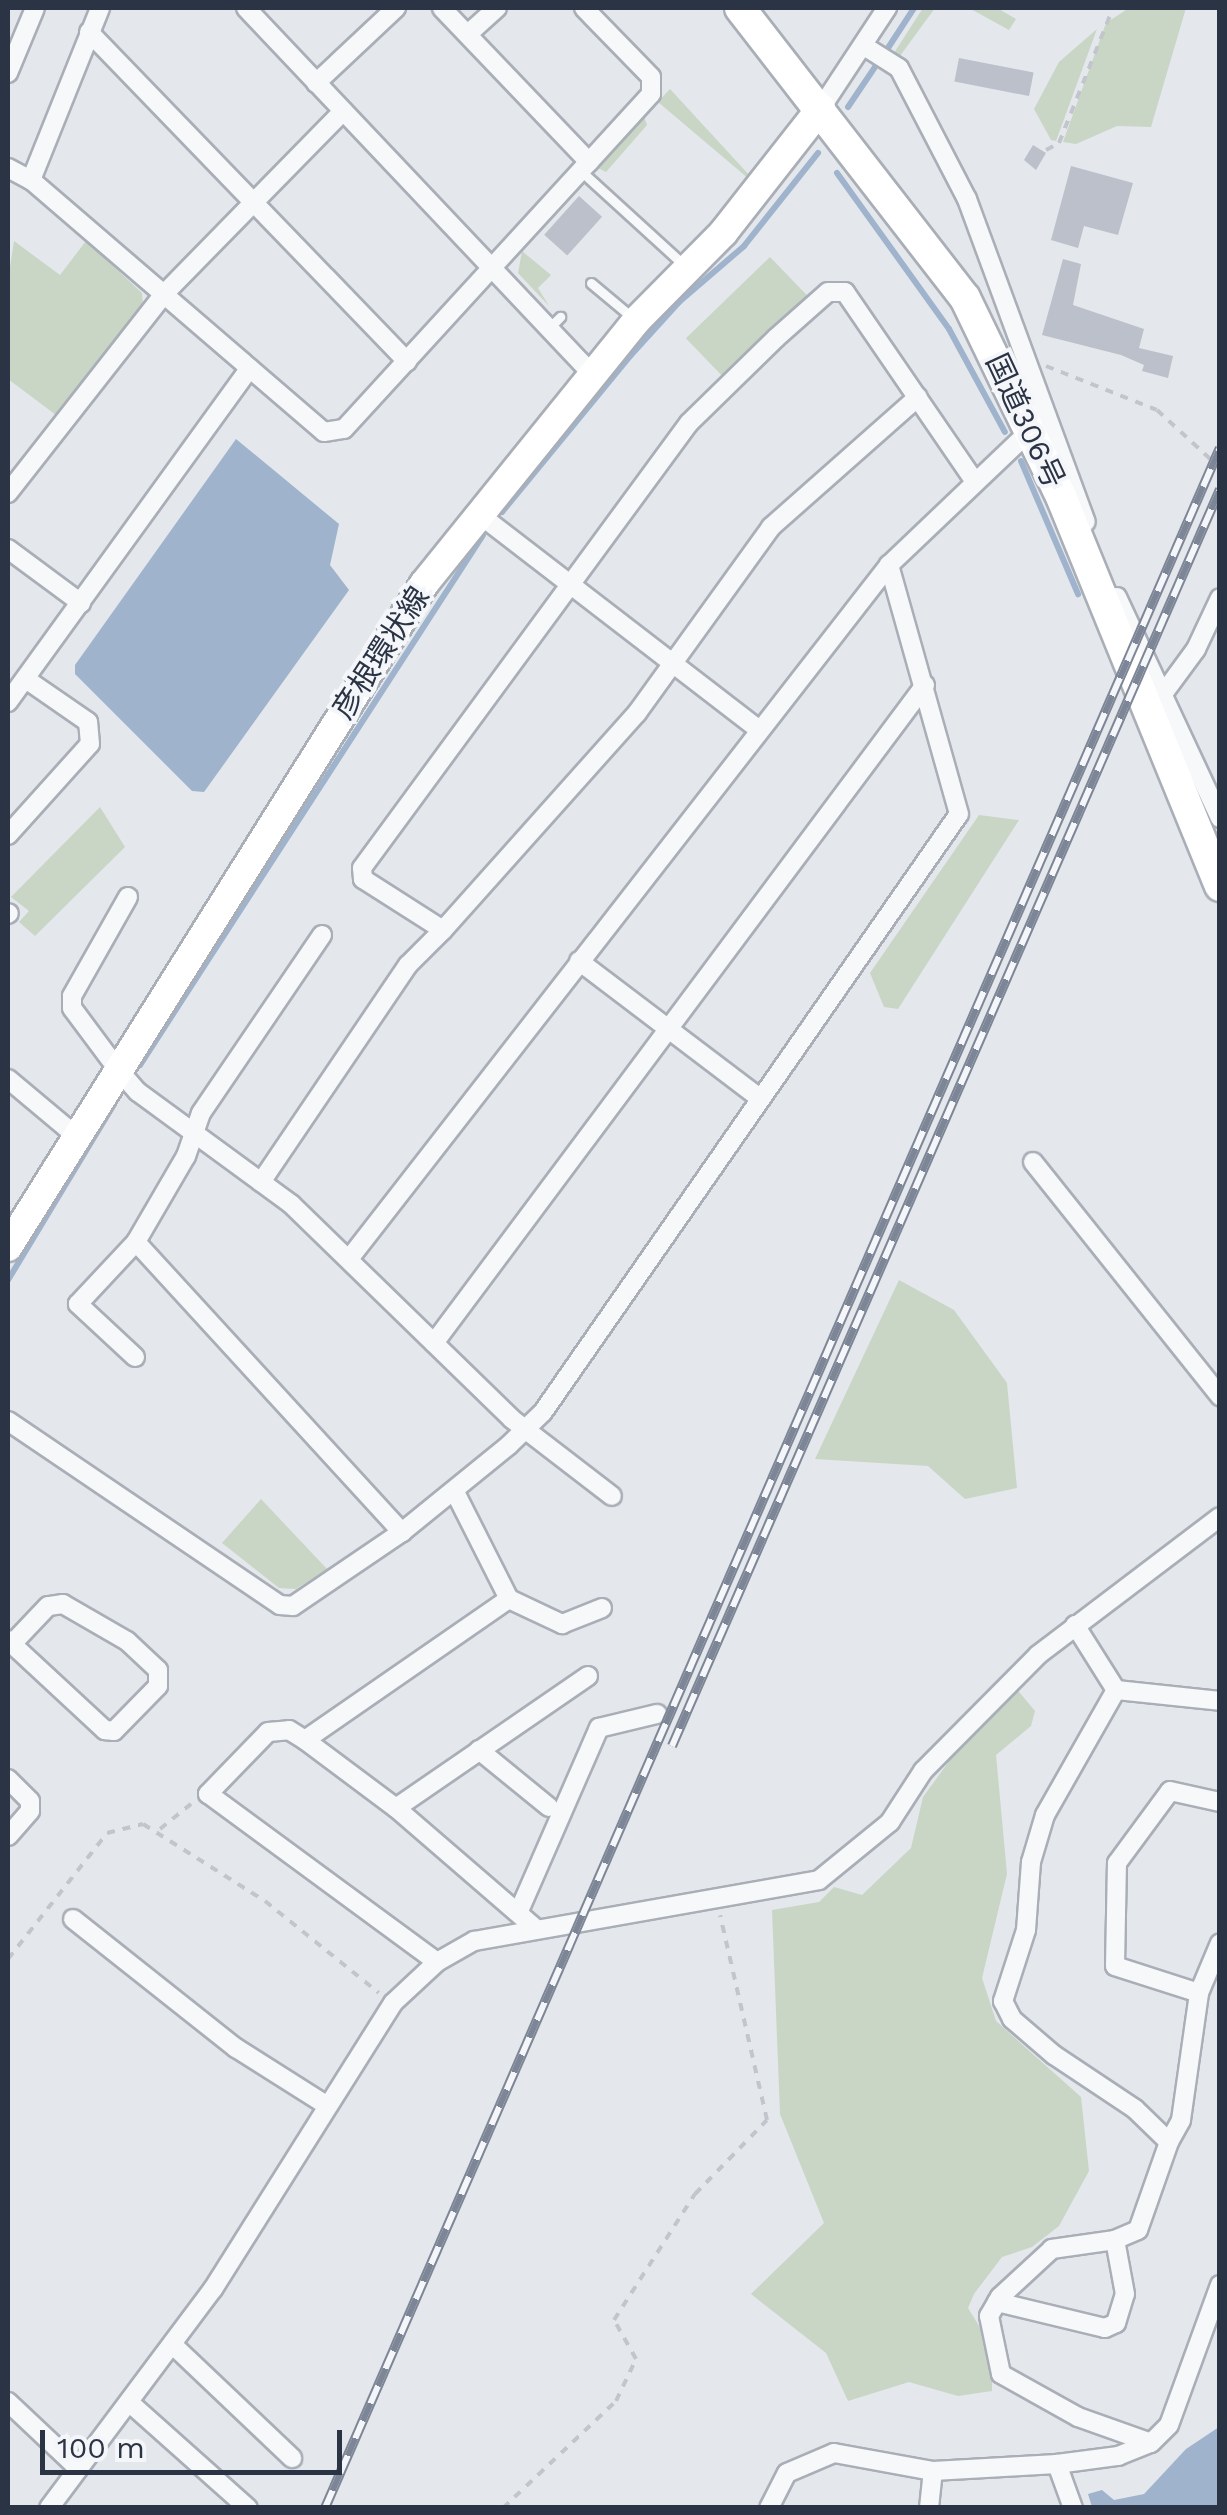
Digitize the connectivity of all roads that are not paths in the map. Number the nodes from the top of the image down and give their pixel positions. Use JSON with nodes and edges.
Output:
{"nodes":[{"id":1,"x":35,"y":8,"type":"edge"},
{"id":2,"x":100,"y":8,"type":"edge"},
{"id":3,"x":246,"y":8,"type":"edge"},
{"id":4,"x":396,"y":8,"type":"edge"},
{"id":5,"x":442,"y":8,"type":"edge"},
{"id":6,"x":497,"y":8,"type":"edge"},
{"id":7,"x":584,"y":8,"type":"edge"},
{"id":8,"x":740,"y":8,"type":"edge"},
{"id":9,"x":887,"y":8,"type":"edge"},
{"id":10,"x":89,"y":32,"type":"junction"},
{"id":11,"x":468,"y":34,"type":"junction"},
{"id":12,"x":864,"y":46,"type":"junction"},
{"id":13,"x":8,"y":73,"type":"edge"},
{"id":14,"x":316,"y":83,"type":"junction"},
{"id":15,"x":821,"y":108,"type":"junction"},
{"id":16,"x":343,"y":111,"type":"junction"},
{"id":17,"x":585,"y":166,"type":"junction"},
{"id":18,"x":8,"y":168,"type":"edge"},
{"id":19,"x":31,"y":180,"type":"junction"},
{"id":20,"x":250,"y":203,"type":"junction"},
{"id":21,"x":492,"y":268,"type":"junction"},
{"id":22,"x":687,"y":268,"type":"junction"},
{"id":23,"x":592,"y":283,"type":"dead end"},
{"id":24,"x":164,"y":294,"type":"junction"},
{"id":25,"x":636,"y":321,"type":"junction"},
{"id":26,"x":407,"y":361,"type":"junction"},
{"id":27,"x":250,"y":368,"type":"junction"},
{"id":28,"x":594,"y":376,"type":"junction"},
{"id":29,"x":918,"y":397,"type":"junction"},
{"id":30,"x":1031,"y":430,"type":"junction"},
{"id":31,"x":975,"y":482,"type":"junction"},
{"id":32,"x":8,"y":493,"type":"edge"},
{"id":33,"x":479,"y":514,"type":"junction"},
{"id":34,"x":8,"y":549,"type":"edge"},
{"id":35,"x":889,"y":565,"type":"junction"},
{"id":36,"x":569,"y":585,"type":"junction"},
{"id":37,"x":1220,"y":598,"type":"edge"},
{"id":38,"x":81,"y":603,"type":"junction"},
{"id":39,"x":673,"y":664,"type":"junction"},
{"id":40,"x":26,"y":679,"type":"junction"},
{"id":41,"x":925,"y":685,"type":"junction"},
{"id":42,"x":1163,"y":694,"type":"junction"},
{"id":43,"x":8,"y":702,"type":"edge"},
{"id":44,"x":758,"y":729,"type":"junction"},
{"id":45,"x":1220,"y":818,"type":"edge"},
{"id":46,"x":8,"y":835,"type":"edge"},
{"id":47,"x":1220,"y":886,"type":"edge"},
{"id":48,"x":128,"y":898,"type":"dead end"},
{"id":49,"x":443,"y":930,"type":"junction"},
{"id":50,"x":322,"y":935,"type":"dead end"},
{"id":51,"x":579,"y":961,"type":"junction"},
{"id":52,"x":668,"y":1029,"type":"junction"},
{"id":53,"x":116,"y":1067,"type":"junction"},
{"id":54,"x":8,"y":1078,"type":"edge"},
{"id":55,"x":761,"y":1100,"type":"junction"},
{"id":56,"x":75,"y":1134,"type":"junction"},
{"id":57,"x":193,"y":1134,"type":"junction"},
{"id":58,"x":1033,"y":1162,"type":"dead end"},
{"id":59,"x":261,"y":1182,"type":"junction"},
{"id":60,"x":136,"y":1242,"type":"junction"},
{"id":61,"x":8,"y":1247,"type":"edge"},
{"id":62,"x":348,"y":1258,"type":"junction"},
{"id":63,"x":434,"y":1343,"type":"junction"},
{"id":64,"x":135,"y":1357,"type":"dead end"},
{"id":65,"x":1220,"y":1396,"type":"edge"},
{"id":66,"x":8,"y":1421,"type":"edge"},
{"id":67,"x":526,"y":1429,"type":"junction"},
{"id":68,"x":455,"y":1492,"type":"junction"},
{"id":69,"x":612,"y":1496,"type":"dead end"},
{"id":70,"x":1220,"y":1517,"type":"edge"},
{"id":71,"x":402,"y":1532,"type":"junction"},
{"id":72,"x":509,"y":1598,"type":"junction"},
{"id":73,"x":602,"y":1608,"type":"dead end"},
{"id":74,"x":1075,"y":1625,"type":"junction"},
{"id":75,"x":10,"y":1642,"type":"edge"},
{"id":76,"x":588,"y":1676,"type":"dead end"},
{"id":77,"x":1116,"y":1690,"type":"junction"},
{"id":78,"x":1220,"y":1701,"type":"edge"},
{"id":79,"x":658,"y":1714,"type":"dead end"},
{"id":80,"x":304,"y":1740,"type":"junction"},
{"id":81,"x":479,"y":1750,"type":"junction"},
{"id":82,"x":8,"y":1779,"type":"edge"},
{"id":83,"x":1220,"y":1802,"type":"edge"},
{"id":84,"x":549,"y":1807,"type":"dead end"},
{"id":85,"x":396,"y":1808,"type":"junction"},
{"id":86,"x":8,"y":1836,"type":"edge"},
{"id":87,"x":519,"y":1911,"type":"junction"},
{"id":88,"x":73,"y":1920,"type":"dead end"},
{"id":89,"x":536,"y":1929,"type":"junction"},
{"id":90,"x":1220,"y":1943,"type":"edge"},
{"id":91,"x":437,"y":1962,"type":"junction"},
{"id":92,"x":1199,"y":1993,"type":"junction"},
{"id":93,"x":326,"y":2105,"type":"junction"},
{"id":94,"x":1169,"y":2142,"type":"junction"},
{"id":95,"x":1115,"y":2240,"type":"junction"},
{"id":96,"x":1220,"y":2286,"type":"edge"},
{"id":97,"x":997,"y":2302,"type":"junction"},
{"id":98,"x":174,"y":2346,"type":"junction"},
{"id":99,"x":8,"y":2402,"type":"edge"},
{"id":100,"x":125,"y":2405,"type":"junction"},
{"id":101,"x":1152,"y":2443,"type":"junction"},
{"id":102,"x":292,"y":2458,"type":"dead end"},
{"id":103,"x":1058,"y":2464,"type":"junction"},
{"id":104,"x":78,"y":2468,"type":"junction"},
{"id":105,"x":933,"y":2472,"type":"junction"},
{"id":106,"x":58,"y":2504,"type":"edge"},
{"id":107,"x":248,"y":2508,"type":"edge"},
{"id":108,"x":769,"y":2508,"type":"edge"},
{"id":109,"x":929,"y":2508,"type":"edge"},
{"id":110,"x":1073,"y":2508,"type":"edge"}],
"edges":[{"from":1,"to":13,"type":"street"},
{"from":2,"to":10,"type":"street"},
{"from":3,"to":14,"type":"street"},
{"from":4,"to":14,"type":"street"},
{"from":5,"to":11,"type":"street"},
{"from":6,"to":11,"type":"street"},
{"from":7,"to":17,"type":"street"},
{"from":8,"to":15,"type":"highway","name":"国道306号"},
{"from":9,"to":12,"type":"street"},
{"from":10,"to":19,"type":"street"},
{"from":10,"to":20,"type":"street"},
{"from":11,"to":17,"type":"street"},
{"from":12,"to":15,"type":"street"},
{"from":12,"to":42,"type":"street"},
{"from":14,"to":16,"type":"street"},
{"from":15,"to":22,"type":"main road","name":"彦根環状線"},
{"from":15,"to":30,"type":"highway","name":"国道306号"},
{"from":16,"to":20,"type":"street"},
{"from":16,"to":21,"type":"street"},
{"from":17,"to":21,"type":"street"},
{"from":17,"to":22,"type":"lane"},
{"from":18,"to":19,"type":"street"},
{"from":19,"to":24,"type":"street"},
{"from":20,"to":24,"type":"street"},
{"from":20,"to":26,"type":"street"},
{"from":21,"to":26,"type":"street"},
{"from":21,"to":28,"type":"street"},
{"from":22,"to":25,"type":"main road","name":"彦根環状線"},
{"from":23,"to":25,"type":"lane"},
{"from":24,"to":27,"type":"street"},
{"from":24,"to":32,"type":"street"},
{"from":25,"to":28,"type":"main road","name":"彦根環状線"},
{"from":26,"to":27,"type":"street"},
{"from":27,"to":38,"type":"street"},
{"from":28,"to":33,"type":"main road","name":"彦根環状線"},
{"from":29,"to":31,"type":"street"},
{"from":29,"to":36,"type":"street"},
{"from":29,"to":39,"type":"street"},
{"from":30,"to":31,"type":"street"},
{"from":30,"to":47,"type":"highway","name":"国道306号"},
{"from":31,"to":35,"type":"street"},
{"from":33,"to":36,"type":"street"},
{"from":33,"to":53,"type":"main road","name":"彦根環状線"},
{"from":34,"to":38,"type":"street"},
{"from":35,"to":41,"type":"street"},
{"from":35,"to":44,"type":"street"},
{"from":36,"to":39,"type":"street"},
{"from":36,"to":49,"type":"street"},
{"from":37,"to":42,"type":"street"},
{"from":38,"to":40,"type":"street"},
{"from":39,"to":44,"type":"street"},
{"from":39,"to":49,"type":"street"},
{"from":40,"to":43,"type":"street"},
{"from":40,"to":46,"type":"street"},
{"from":41,"to":52,"type":"street"},
{"from":41,"to":55,"type":"street"},
{"from":42,"to":45,"type":"street"},
{"from":44,"to":51,"type":"street"},
{"from":48,"to":53,"type":"street"},
{"from":49,"to":59,"type":"street"},
{"from":50,"to":57,"type":"street"},
{"from":51,"to":52,"type":"street"},
{"from":51,"to":62,"type":"street"},
{"from":52,"to":55,"type":"street"},
{"from":52,"to":63,"type":"street"},
{"from":53,"to":56,"type":"main road","name":"彦根環状線"},
{"from":53,"to":57,"type":"street"},
{"from":54,"to":56,"type":"street"},
{"from":55,"to":67,"type":"street"},
{"from":56,"to":61,"type":"main road","name":"彦根環状線"},
{"from":57,"to":59,"type":"street"},
{"from":57,"to":60,"type":"street"},
{"from":58,"to":65,"type":"street"},
{"from":59,"to":62,"type":"street"},
{"from":60,"to":64,"type":"street"},
{"from":60,"to":71,"type":"street"},
{"from":62,"to":63,"type":"street"},
{"from":63,"to":67,"type":"street"},
{"from":66,"to":71,"type":"street"},
{"from":67,"to":68,"type":"street"},
{"from":67,"to":69,"type":"street"},
{"from":68,"to":71,"type":"street"},
{"from":68,"to":72,"type":"street"},
{"from":70,"to":74,"type":"street"},
{"from":72,"to":73,"type":"street"},
{"from":72,"to":80,"type":"street"},
{"from":74,"to":77,"type":"street"},
{"from":74,"to":89,"type":"street"},
{"from":75,"to":75,"type":"street"},
{"from":76,"to":81,"type":"street"},
{"from":77,"to":78,"type":"street"},
{"from":77,"to":94,"type":"street"},
{"from":79,"to":87,"type":"street"},
{"from":80,"to":85,"type":"street"},
{"from":80,"to":91,"type":"street"},
{"from":81,"to":84,"type":"street"},
{"from":81,"to":85,"type":"street"},
{"from":82,"to":86,"type":"street"},
{"from":83,"to":92,"type":"street"},
{"from":85,"to":87,"type":"street"},
{"from":87,"to":89,"type":"street"},
{"from":88,"to":93,"type":"street"},
{"from":89,"to":91,"type":"street"},
{"from":90,"to":92,"type":"street"},
{"from":91,"to":93,"type":"street"},
{"from":92,"to":94,"type":"street"},
{"from":93,"to":98,"type":"street"},
{"from":94,"to":95,"type":"street"},
{"from":95,"to":97,"type":"street"},
{"from":95,"to":97,"type":"street"},
{"from":96,"to":101,"type":"street"},
{"from":97,"to":101,"type":"street"},
{"from":98,"to":100,"type":"street"},
{"from":98,"to":102,"type":"street"},
{"from":99,"to":104,"type":"street"},
{"from":100,"to":104,"type":"street"},
{"from":100,"to":107,"type":"street"},
{"from":101,"to":103,"type":"street"},
{"from":103,"to":105,"type":"street"},
{"from":103,"to":110,"type":"street"},
{"from":104,"to":106,"type":"street"},
{"from":105,"to":108,"type":"street"},
{"from":105,"to":109,"type":"street"}]}
